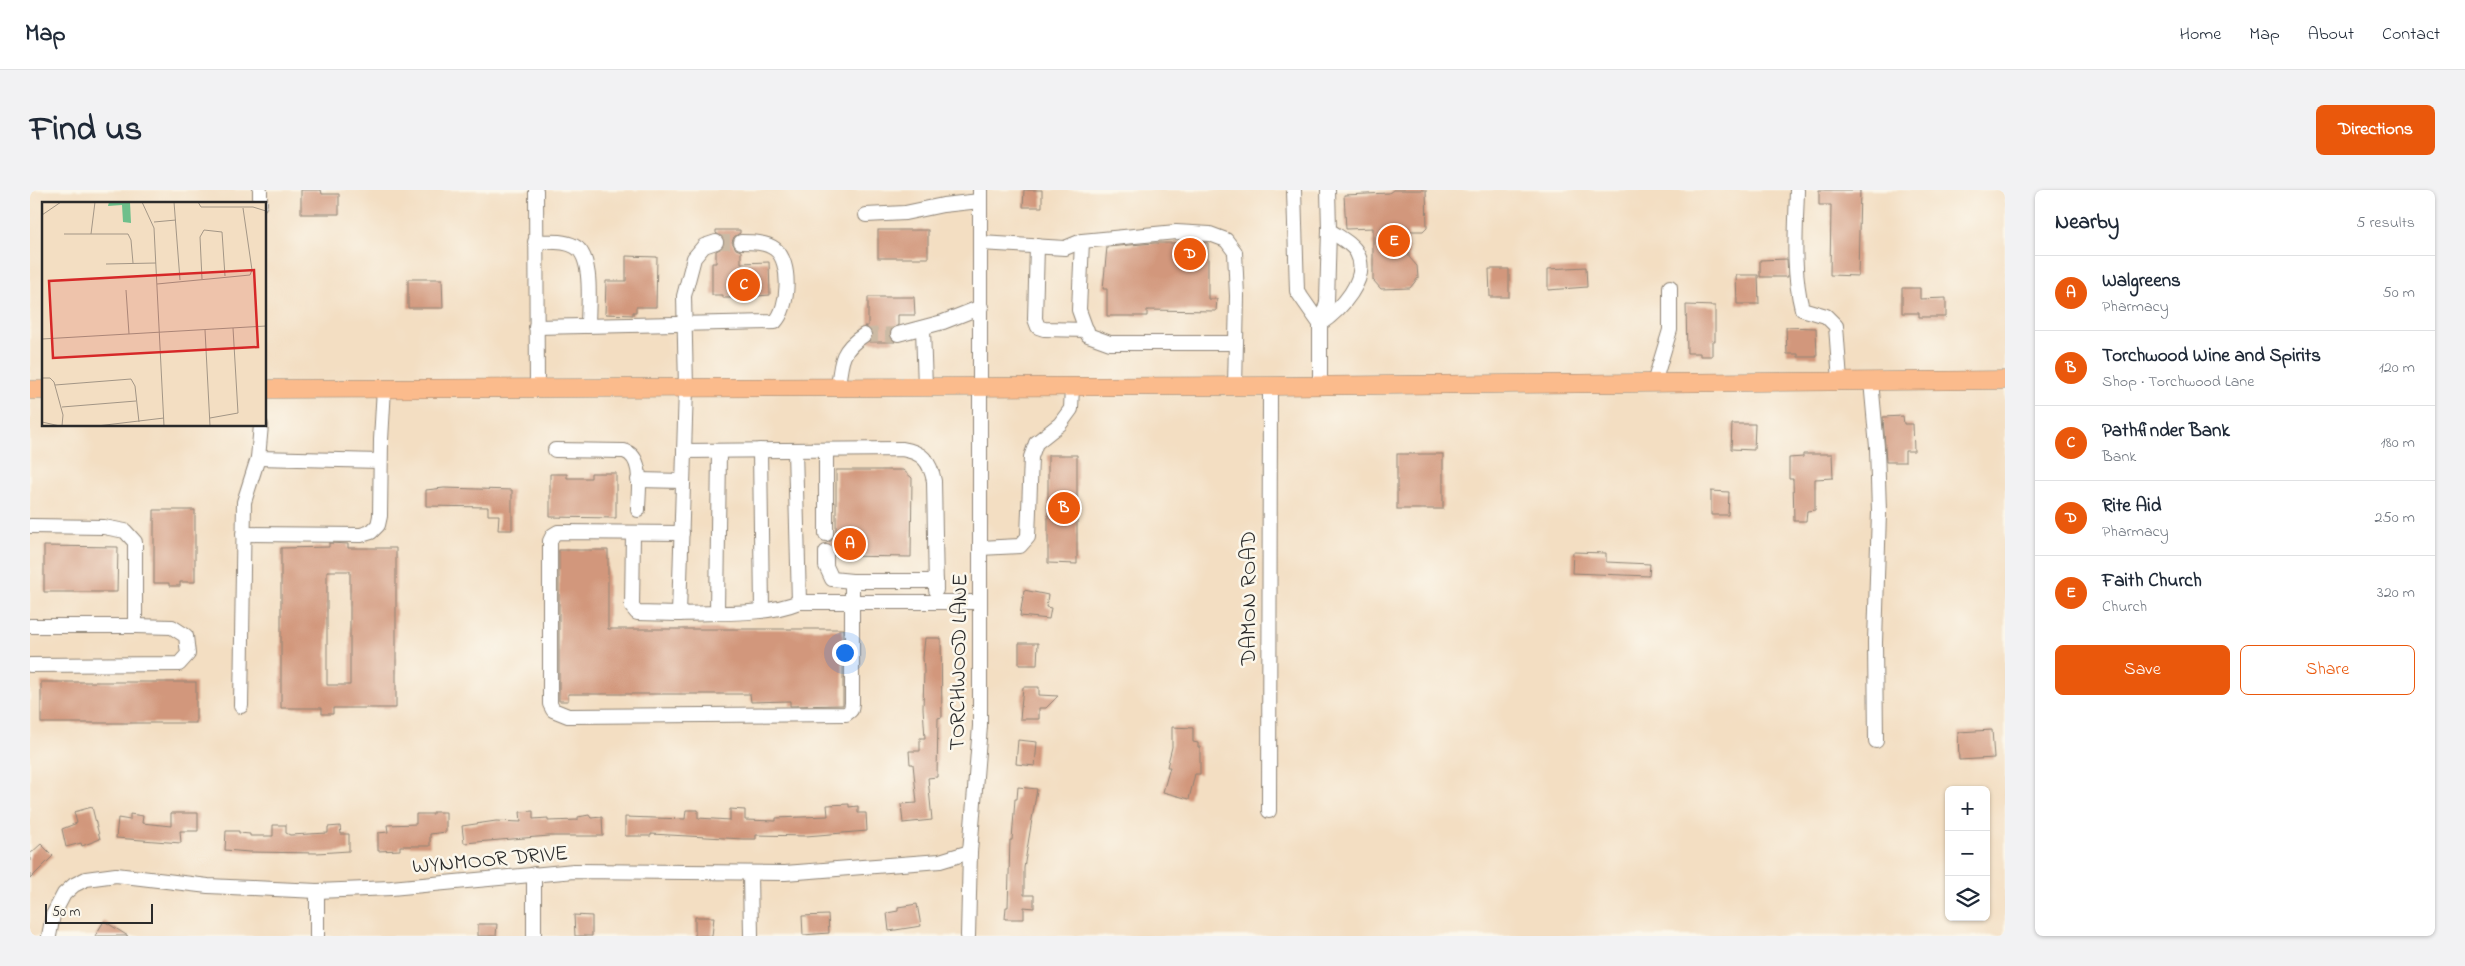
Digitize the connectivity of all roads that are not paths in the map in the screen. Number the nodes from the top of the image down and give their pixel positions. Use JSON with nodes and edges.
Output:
{"nodes":[{"id":1,"x":536,"y":190,"type":"edge"},
{"id":2,"x":1294,"y":190,"type":"edge"},
{"id":3,"x":1328,"y":190,"type":"edge"},
{"id":4,"x":1796,"y":190,"type":"edge"},
{"id":5,"x":980,"y":196,"type":"edge"},
{"id":6,"x":866,"y":215,"type":"dead end"},
{"id":7,"x":1329,"y":230,"type":"junction"},
{"id":8,"x":536,"y":242,"type":"junction"},
{"id":9,"x":716,"y":242,"type":"tunnel mouth"},
{"id":10,"x":740,"y":242,"type":"tunnel mouth"},
{"id":11,"x":1082,"y":242,"type":"junction"},
{"id":12,"x":980,"y":243,"type":"junction"},
{"id":13,"x":1037,"y":246,"type":"junction"},
{"id":14,"x":1670,"y":287,"type":"dead end"},
{"id":15,"x":981,"y":307,"type":"junction"},
{"id":16,"x":684,"y":324,"type":"junction"},
{"id":17,"x":1320,"y":324,"type":"junction"},
{"id":18,"x":588,"y":326,"type":"junction"},
{"id":19,"x":536,"y":327,"type":"junction"},
{"id":20,"x":923,"y":328,"type":"junction"},
{"id":21,"x":1087,"y":330,"type":"junction"},
{"id":22,"x":898,"y":334,"type":"tunnel mouth"},
{"id":23,"x":864,"y":335,"type":"tunnel mouth"},
{"id":24,"x":1236,"y":343,"type":"junction"},
{"id":25,"x":2005,"y":380,"type":"edge"},
{"id":26,"x":1840,"y":381,"type":"junction"},
{"id":27,"x":1871,"y":381,"type":"junction"},
{"id":28,"x":1654,"y":383,"type":"junction"},
{"id":29,"x":1235,"y":386,"type":"junction"},
{"id":30,"x":1270,"y":386,"type":"junction"},
{"id":31,"x":1320,"y":386,"type":"junction"},
{"id":32,"x":925,"y":387,"type":"junction"},
{"id":33,"x":980,"y":387,"type":"junction"},
{"id":34,"x":1072,"y":387,"type":"junction"},
{"id":35,"x":384,"y":388,"type":"junction"},
{"id":36,"x":537,"y":388,"type":"junction"},
{"id":37,"x":686,"y":388,"type":"junction"},
{"id":38,"x":838,"y":388,"type":"junction"},
{"id":39,"x":266,"y":389,"type":"edge"},
{"id":40,"x":261,"y":426,"type":"edge"},
{"id":41,"x":555,"y":450,"type":"dead end"},
{"id":42,"x":760,"y":450,"type":"junction"},
{"id":43,"x":795,"y":450,"type":"junction"},
{"id":44,"x":826,"y":450,"type":"junction"},
{"id":45,"x":684,"y":451,"type":"junction"},
{"id":46,"x":719,"y":451,"type":"junction"},
{"id":47,"x":258,"y":458,"type":"junction"},
{"id":48,"x":380,"y":461,"type":"junction"},
{"id":49,"x":638,"y":480,"type":"junction"},
{"id":50,"x":683,"y":481,"type":"junction"},
{"id":51,"x":638,"y":510,"type":"dead end"},
{"id":52,"x":30,"y":526,"type":"edge"},
{"id":53,"x":633,"y":533,"type":"junction"},
{"id":54,"x":682,"y":533,"type":"junction"},
{"id":55,"x":243,"y":534,"type":"junction"},
{"id":56,"x":826,"y":534,"type":"dead end"},
{"id":57,"x":980,"y":548,"type":"junction"},
{"id":58,"x":826,"y":552,"type":"dead end"},
{"id":59,"x":852,"y":581,"type":"junction"},
{"id":60,"x":936,"y":581,"type":"junction"},
{"id":61,"x":799,"y":602,"type":"junction"},
{"id":62,"x":852,"y":602,"type":"junction"},
{"id":63,"x":936,"y":602,"type":"junction"},
{"id":64,"x":980,"y":602,"type":"junction"},
{"id":65,"x":762,"y":610,"type":"junction"},
{"id":66,"x":717,"y":612,"type":"junction"},
{"id":67,"x":679,"y":614,"type":"junction"},
{"id":68,"x":30,"y":626,"type":"edge"},
{"id":69,"x":135,"y":626,"type":"junction"},
{"id":70,"x":30,"y":665,"type":"edge"},
{"id":71,"x":241,"y":706,"type":"dead end"},
{"id":72,"x":1876,"y":741,"type":"dead end"},
{"id":73,"x":1269,"y":811,"type":"dead end"},
{"id":74,"x":970,"y":852,"type":"junction"},
{"id":75,"x":750,"y":873,"type":"junction"},
{"id":76,"x":534,"y":874,"type":"junction"},
{"id":77,"x":317,"y":891,"type":"junction"},
{"id":78,"x":49,"y":936,"type":"edge"},
{"id":79,"x":317,"y":936,"type":"edge"},
{"id":80,"x":534,"y":936,"type":"edge"},
{"id":81,"x":751,"y":936,"type":"edge"},
{"id":82,"x":968,"y":936,"type":"edge"}],
"edges":[{"from":1,"to":8,"type":"street"},
{"from":2,"to":17,"type":"street"},
{"from":3,"to":7,"type":"street"},
{"from":4,"to":26,"type":"street"},
{"from":5,"to":6,"type":"street"},
{"from":5,"to":12,"type":"street","name":"TORCHWOOD LANE"},
{"from":7,"to":17,"type":"street"},
{"from":7,"to":17,"type":"street"},
{"from":8,"to":18,"type":"street"},
{"from":8,"to":19,"type":"street"},
{"from":9,"to":16,"type":"street"},
{"from":10,"to":16,"type":"street"},
{"from":11,"to":13,"type":"street"},
{"from":11,"to":21,"type":"street"},
{"from":11,"to":24,"type":"street"},
{"from":12,"to":13,"type":"street"},
{"from":12,"to":15,"type":"street","name":"TORCHWOOD LANE"},
{"from":13,"to":21,"type":"street"},
{"from":14,"to":28,"type":"street"},
{"from":15,"to":20,"type":"street"},
{"from":15,"to":33,"type":"street","name":"TORCHWOOD LANE"},
{"from":16,"to":18,"type":"street"},
{"from":16,"to":37,"type":"street"},
{"from":17,"to":31,"type":"street"},
{"from":18,"to":19,"type":"street"},
{"from":19,"to":36,"type":"street"},
{"from":20,"to":22,"type":"street"},
{"from":20,"to":32,"type":"street"},
{"from":21,"to":24,"type":"street"},
{"from":23,"to":38,"type":"street"},
{"from":24,"to":29,"type":"street"},
{"from":25,"to":27,"type":"main road"},
{"from":26,"to":27,"type":"main road"},
{"from":26,"to":28,"type":"main road"},
{"from":27,"to":72,"type":"street"},
{"from":28,"to":31,"type":"main road"},
{"from":29,"to":30,"type":"main road"},
{"from":29,"to":34,"type":"main road"},
{"from":30,"to":31,"type":"main road"},
{"from":30,"to":73,"type":"street","name":"DAMON ROAD"},
{"from":32,"to":33,"type":"main road"},
{"from":32,"to":38,"type":"main road"},
{"from":33,"to":34,"type":"main road"},
{"from":33,"to":57,"type":"street","name":"TORCHWOOD LANE"},
{"from":34,"to":57,"type":"street"},
{"from":35,"to":36,"type":"main road"},
{"from":35,"to":39,"type":"main road"},
{"from":35,"to":48,"type":"street"},
{"from":36,"to":37,"type":"main road"},
{"from":37,"to":38,"type":"main road"},
{"from":37,"to":45,"type":"street"},
{"from":40,"to":47,"type":"street"},
{"from":41,"to":49,"type":"street"},
{"from":42,"to":43,"type":"street"},
{"from":42,"to":46,"type":"street"},
{"from":42,"to":65,"type":"street"},
{"from":43,"to":44,"type":"street"},
{"from":43,"to":61,"type":"street"},
{"from":44,"to":56,"type":"street"},
{"from":44,"to":60,"type":"street"},
{"from":45,"to":46,"type":"street"},
{"from":45,"to":50,"type":"street"},
{"from":46,"to":66,"type":"street"},
{"from":47,"to":48,"type":"street"},
{"from":47,"to":55,"type":"street"},
{"from":48,"to":55,"type":"street"},
{"from":49,"to":50,"type":"street"},
{"from":49,"to":51,"type":"street"},
{"from":50,"to":54,"type":"street"},
{"from":52,"to":69,"type":"street"},
{"from":53,"to":54,"type":"street"},
{"from":53,"to":62,"type":"street"},
{"from":53,"to":67,"type":"street"},
{"from":54,"to":67,"type":"street"},
{"from":55,"to":71,"type":"street"},
{"from":57,"to":64,"type":"street","name":"TORCHWOOD LANE"},
{"from":58,"to":59,"type":"street"},
{"from":59,"to":60,"type":"street"},
{"from":59,"to":62,"type":"street"},
{"from":60,"to":63,"type":"street"},
{"from":61,"to":62,"type":"street"},
{"from":61,"to":65,"type":"street"},
{"from":62,"to":63,"type":"street"},
{"from":63,"to":64,"type":"street"},
{"from":64,"to":74,"type":"street","name":"TORCHWOOD LANE"},
{"from":65,"to":66,"type":"street"},
{"from":66,"to":67,"type":"street"},
{"from":68,"to":69,"type":"street"},
{"from":69,"to":70,"type":"street"},
{"from":74,"to":75,"type":"street","name":"WYNMOOR DRIVE"},
{"from":74,"to":82,"type":"street","name":"TORCHWOOD LANE"},
{"from":75,"to":76,"type":"street","name":"WYNMOOR DRIVE"},
{"from":75,"to":81,"type":"street"},
{"from":76,"to":77,"type":"street","name":"WYNMOOR DRIVE"},
{"from":76,"to":80,"type":"street"},
{"from":77,"to":78,"type":"street","name":"WYNMOOR DRIVE"},
{"from":77,"to":79,"type":"street"}]}
